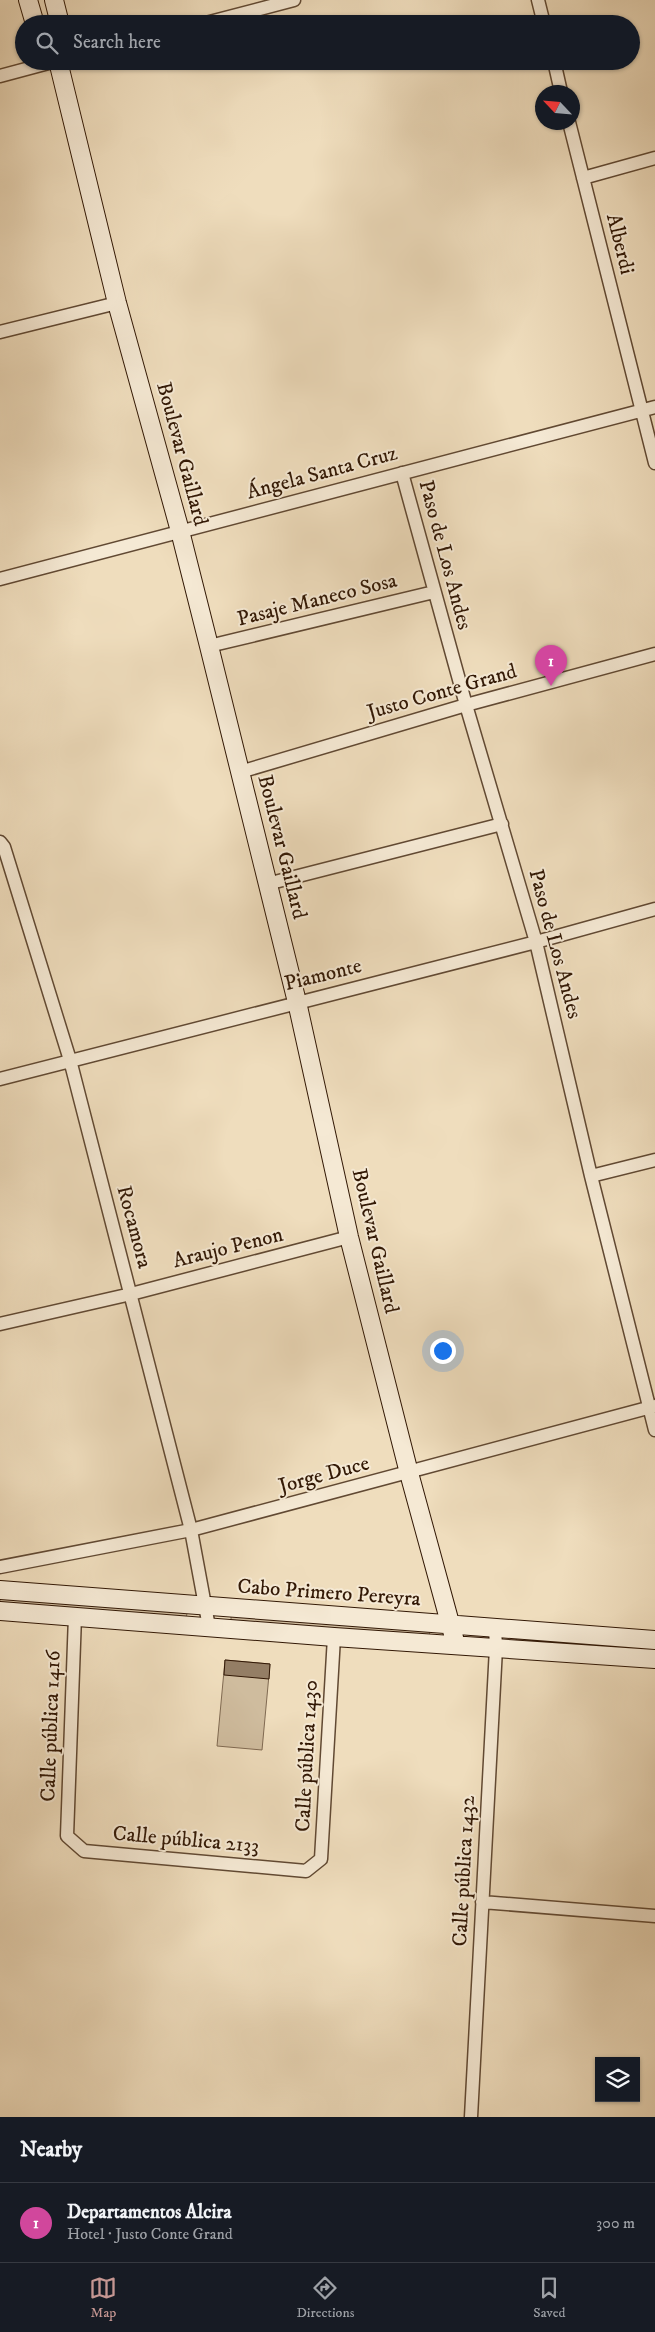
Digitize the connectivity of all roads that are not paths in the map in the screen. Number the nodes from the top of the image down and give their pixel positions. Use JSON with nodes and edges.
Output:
{"nodes":[{"id":1,"x":28,"y":0,"type":"edge"},
{"id":2,"x":54,"y":0,"type":"edge"},
{"id":3,"x":294,"y":0,"type":"edge"},
{"id":4,"x":538,"y":0,"type":"edge"},
{"id":5,"x":32,"y":15,"type":"edge"},
{"id":6,"x":58,"y":15,"type":"edge"},
{"id":7,"x":236,"y":15,"type":"edge"},
{"id":8,"x":542,"y":15,"type":"edge"},
{"id":9,"x":23,"y":70,"type":"edge"},
{"id":10,"x":59,"y":70,"type":"edge"},
{"id":11,"x":556,"y":70,"type":"edge"},
{"id":12,"x":0,"y":76,"type":"edge"},
{"id":13,"x":559,"y":85,"type":"edge"},
{"id":14,"x":571,"y":130,"type":"edge"},
{"id":15,"x":655,"y":158,"type":"edge"},
{"id":16,"x":583,"y":178,"type":"junction"},
{"id":17,"x":117,"y":303,"type":"junction"},
{"id":18,"x":0,"y":332,"type":"edge"},
{"id":19,"x":655,"y":407,"type":"edge"},
{"id":20,"x":642,"y":411,"type":"junction"},
{"id":21,"x":655,"y":463,"type":"edge"},
{"id":22,"x":402,"y":473,"type":"junction"},
{"id":23,"x":180,"y":531,"type":"junction"},
{"id":24,"x":0,"y":578,"type":"edge"},
{"id":25,"x":434,"y":592,"type":"junction"},
{"id":26,"x":209,"y":646,"type":"junction"},
{"id":27,"x":655,"y":654,"type":"edge"},
{"id":28,"x":466,"y":704,"type":"junction"},
{"id":29,"x":240,"y":772,"type":"junction"},
{"id":30,"x":502,"y":824,"type":"junction"},
{"id":31,"x":0,"y":842,"type":"edge"},
{"id":32,"x":267,"y":884,"type":"junction"},
{"id":33,"x":655,"y":909,"type":"edge"},
{"id":34,"x":536,"y":942,"type":"junction"},
{"id":35,"x":297,"y":1002,"type":"junction"},
{"id":36,"x":70,"y":1060,"type":"junction"},
{"id":37,"x":0,"y":1078,"type":"edge"},
{"id":38,"x":655,"y":1160,"type":"edge"},
{"id":39,"x":591,"y":1176,"type":"junction"},
{"id":40,"x":349,"y":1238,"type":"junction"},
{"id":41,"x":131,"y":1294,"type":"junction"},
{"id":42,"x":0,"y":1324,"type":"edge"},
{"id":43,"x":652,"y":1406,"type":"edge"},
{"id":44,"x":655,"y":1430,"type":"edge"},
{"id":45,"x":409,"y":1473,"type":"junction"},
{"id":46,"x":191,"y":1530,"type":"junction"},
{"id":47,"x":0,"y":1567,"type":"edge"},
{"id":48,"x":0,"y":1590,"type":"edge"},
{"id":49,"x":206,"y":1607,"type":"junction"},
{"id":50,"x":0,"y":1611,"type":"edge"},
{"id":51,"x":75,"y":1616,"type":"junction"},
{"id":52,"x":450,"y":1623,"type":"junction"},
{"id":53,"x":209,"y":1627,"type":"junction"},
{"id":54,"x":495,"y":1627,"type":"junction"},
{"id":55,"x":334,"y":1638,"type":"junction"},
{"id":56,"x":655,"y":1640,"type":"edge"},
{"id":57,"x":456,"y":1645,"type":"junction"},
{"id":58,"x":496,"y":1648,"type":"junction"},
{"id":59,"x":655,"y":1659,"type":"edge"},
{"id":60,"x":67,"y":1836,"type":"joint"},
{"id":61,"x":306,"y":1871,"type":"joint"},
{"id":62,"x":482,"y":1902,"type":"junction"},
{"id":63,"x":655,"y":1916,"type":"edge"},
{"id":64,"x":471,"y":2117,"type":"edge"}],
"edges":[{"from":1,"to":5,"type":"street"},
{"from":2,"to":6,"type":"street"},
{"from":3,"to":7,"type":"street"},
{"from":4,"to":8,"type":"street"},
{"from":9,"to":12,"type":"street"},
{"from":10,"to":17,"type":"street","name":"Boulevar Gaillard"},
{"from":11,"to":13,"type":"street"},
{"from":14,"to":16,"type":"street","name":"Alberdi"},
{"from":15,"to":16,"type":"street"},
{"from":16,"to":20,"type":"street","name":"Alberdi"},
{"from":17,"to":18,"type":"street"},
{"from":17,"to":23,"type":"street","name":"Boulevar Gaillard"},
{"from":19,"to":20,"type":"street","name":"Ángela Santa Cruz"},
{"from":20,"to":21,"type":"street","name":"Alberdi"},
{"from":20,"to":22,"type":"street","name":"Ángela Santa Cruz"},
{"from":22,"to":23,"type":"street","name":"Ángela Santa Cruz"},
{"from":22,"to":25,"type":"street","name":"Paso de Los Andes"},
{"from":23,"to":24,"type":"street","name":"Ángela Santa Cruz"},
{"from":23,"to":26,"type":"street","name":"Boulevar Gaillard"},
{"from":25,"to":26,"type":"street","name":"Pasaje Maneco Sosa"},
{"from":25,"to":28,"type":"street","name":"Paso de Los Andes"},
{"from":26,"to":29,"type":"street","name":"Boulevar Gaillard"},
{"from":27,"to":28,"type":"street","name":"Justo Conte Grand"},
{"from":28,"to":29,"type":"street","name":"Justo Conte Grand"},
{"from":28,"to":30,"type":"street","name":"Paso de Los Andes"},
{"from":29,"to":32,"type":"street","name":"Boulevar Gaillard"},
{"from":30,"to":32,"type":"street"},
{"from":30,"to":34,"type":"street","name":"Paso de Los Andes"},
{"from":31,"to":36,"type":"street","name":"Rocamora"},
{"from":32,"to":35,"type":"street","name":"Boulevar Gaillard"},
{"from":33,"to":34,"type":"street","name":"Piamonte"},
{"from":34,"to":35,"type":"street","name":"Piamonte"},
{"from":34,"to":39,"type":"street","name":"Paso de Los Andes"},
{"from":35,"to":36,"type":"street","name":"Piamonte"},
{"from":35,"to":40,"type":"street","name":"Boulevar Gaillard"},
{"from":36,"to":37,"type":"street","name":"Piamonte"},
{"from":36,"to":41,"type":"street","name":"Rocamora"},
{"from":38,"to":39,"type":"street"},
{"from":39,"to":43,"type":"street","name":"Paso de Los Andes"},
{"from":40,"to":41,"type":"street","name":"Araujo Penon"},
{"from":40,"to":45,"type":"street","name":"Boulevar Gaillard"},
{"from":41,"to":42,"type":"street","name":"Araujo Penon"},
{"from":41,"to":46,"type":"street","name":"Rocamora"},
{"from":43,"to":44,"type":"street","name":"Paso de Los Andes"},
{"from":43,"to":45,"type":"street","name":"Jorge Duce"},
{"from":45,"to":46,"type":"street","name":"Jorge Duce"},
{"from":45,"to":52,"type":"street","name":"Boulevar Gaillard"},
{"from":46,"to":47,"type":"street","name":"Jorge Duce"},
{"from":46,"to":49,"type":"street","name":"Rocamora"},
{"from":48,"to":49,"type":"street","name":"Cabo Primero Pereyra"},
{"from":49,"to":52,"type":"street","name":"Cabo Primero Pereyra"},
{"from":49,"to":53,"type":"street","name":"Rocamora"},
{"from":50,"to":51,"type":"street","name":"Cabo Primero Pereyra"},
{"from":51,"to":53,"type":"street","name":"Cabo Primero Pereyra"},
{"from":51,"to":60,"type":"street","name":"Calle pública 1416"},
{"from":52,"to":54,"type":"street","name":"Cabo Primero Pereyra"},
{"from":52,"to":57,"type":"street","name":"Boulevar Gaillard"},
{"from":53,"to":55,"type":"street","name":"Cabo Primero Pereyra"},
{"from":54,"to":56,"type":"street","name":"Cabo Primero Pereyra"},
{"from":54,"to":58,"type":"street","name":"Calle pública 1432"},
{"from":55,"to":57,"type":"street","name":"Cabo Primero Pereyra"},
{"from":55,"to":61,"type":"street","name":"Calle pública 1430"},
{"from":57,"to":58,"type":"street","name":"Cabo Primero Pereyra"},
{"from":58,"to":59,"type":"street","name":"Cabo Primero Pereyra"},
{"from":58,"to":62,"type":"street","name":"Calle pública 1432"},
{"from":60,"to":61,"type":"street","name":"Calle pública 2133"},
{"from":62,"to":63,"type":"street"},
{"from":62,"to":64,"type":"street","name":"Calle pública 1432"}]}
